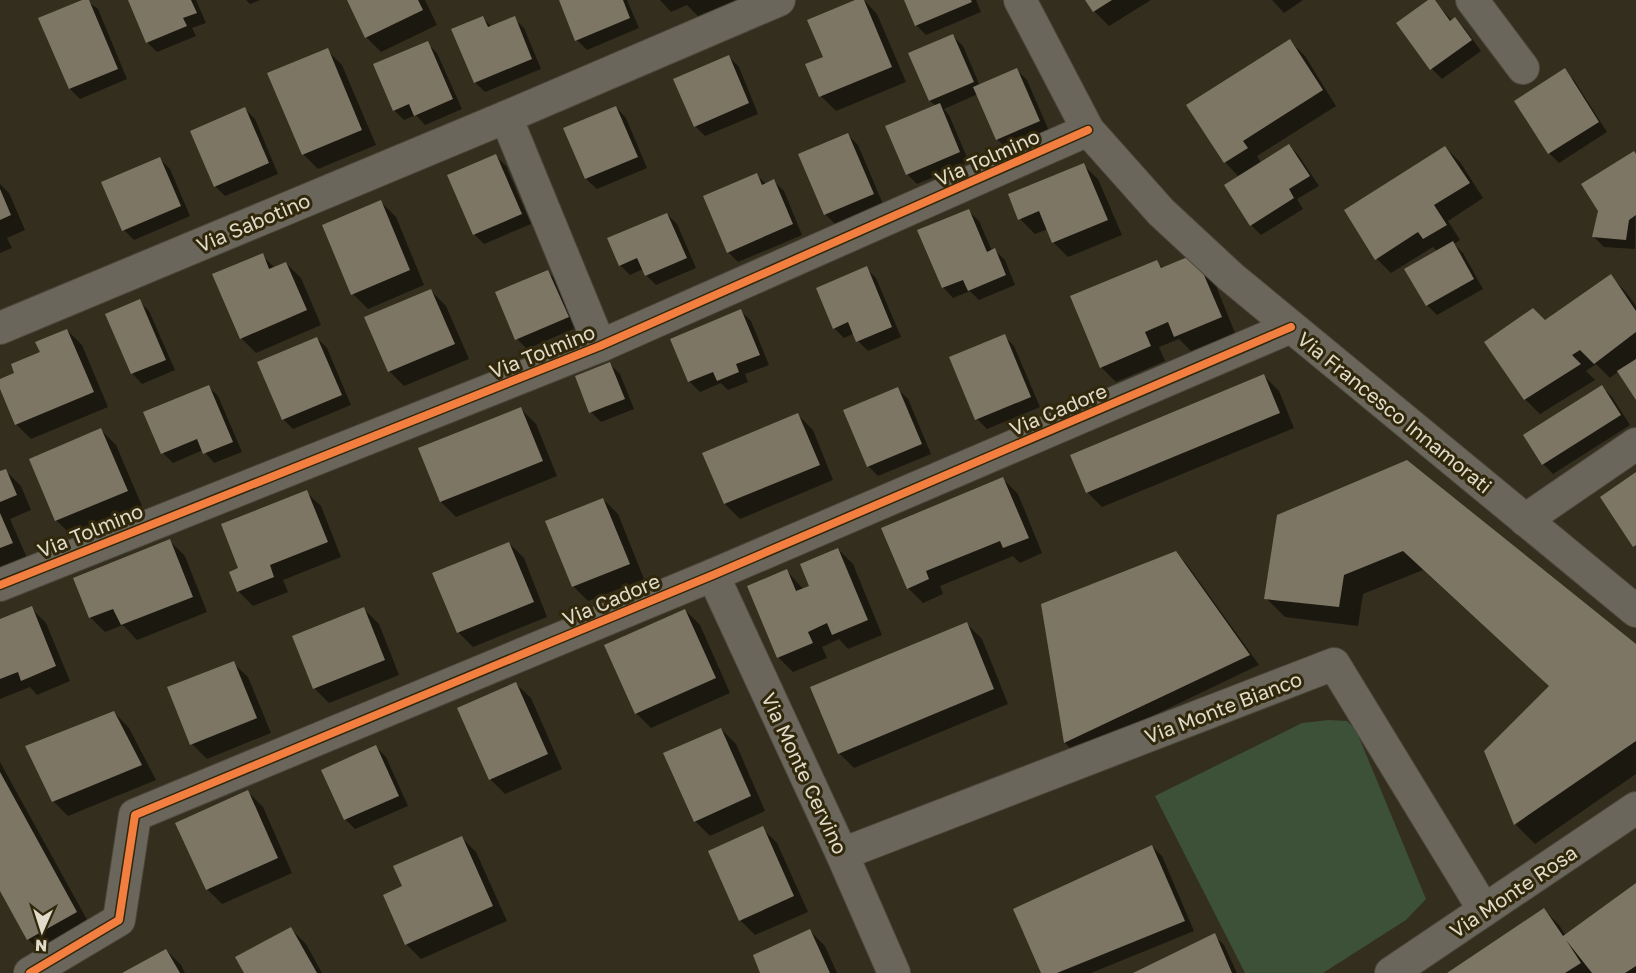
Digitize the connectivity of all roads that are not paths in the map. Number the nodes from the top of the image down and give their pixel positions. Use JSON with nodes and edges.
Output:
{"nodes":[{"id":1,"x":779,"y":0,"type":"edge"},
{"id":2,"x":1020,"y":0,"type":"edge"},
{"id":3,"x":1472,"y":0,"type":"edge"},
{"id":4,"x":1522,"y":68,"type":"dead end"},
{"id":5,"x":506,"y":117,"type":"junction"},
{"id":6,"x":1088,"y":130,"type":"junction"},
{"id":7,"x":1291,"y":327,"type":"junction"},
{"id":8,"x":0,"y":328,"type":"edge"},
{"id":9,"x":600,"y":346,"type":"junction"},
{"id":10,"x":1636,"y":444,"type":"edge"},
{"id":11,"x":1525,"y":520,"type":"junction"},
{"id":12,"x":713,"y":575,"type":"junction"},
{"id":13,"x":0,"y":585,"type":"edge"},
{"id":14,"x":1636,"y":611,"type":"edge"},
{"id":15,"x":1636,"y":808,"type":"edge"},
{"id":16,"x":842,"y":854,"type":"junction"},
{"id":17,"x":1484,"y":910,"type":"junction"},
{"id":18,"x":30,"y":973,"type":"edge"},
{"id":19,"x":894,"y":973,"type":"edge"},
{"id":20,"x":1391,"y":973,"type":"edge"}],
"edges":[{"from":1,"to":5,"type":"street","name":"Via Sabotino"},
{"from":2,"to":6,"type":"street","name":"Via Francesco Innamorati"},
{"from":3,"to":4,"type":"street"},
{"from":5,"to":8,"type":"street","name":"Via Sabotino"},
{"from":5,"to":9,"type":"street"},
{"from":6,"to":7,"type":"street","name":"Via Francesco Innamorati"},
{"from":6,"to":9,"type":"street","name":"Via Tolmino"},
{"from":7,"to":11,"type":"street","name":"Via Francesco Innamorati"},
{"from":7,"to":12,"type":"street","name":"Via Cadore"},
{"from":9,"to":13,"type":"street","name":"Via Tolmino"},
{"from":10,"to":11,"type":"street"},
{"from":11,"to":14,"type":"street","name":"Via Francesco Innamorati"},
{"from":12,"to":16,"type":"street","name":"Via Monte Cervino"},
{"from":12,"to":18,"type":"street","name":"Via Cadore"},
{"from":15,"to":17,"type":"street","name":"Via Monte Rosa"},
{"from":16,"to":17,"type":"street","name":"Via Monte Bianco"},
{"from":16,"to":19,"type":"street","name":"Via Monte Cervino"},
{"from":17,"to":20,"type":"street","name":"Via Monte Rosa"}]}
